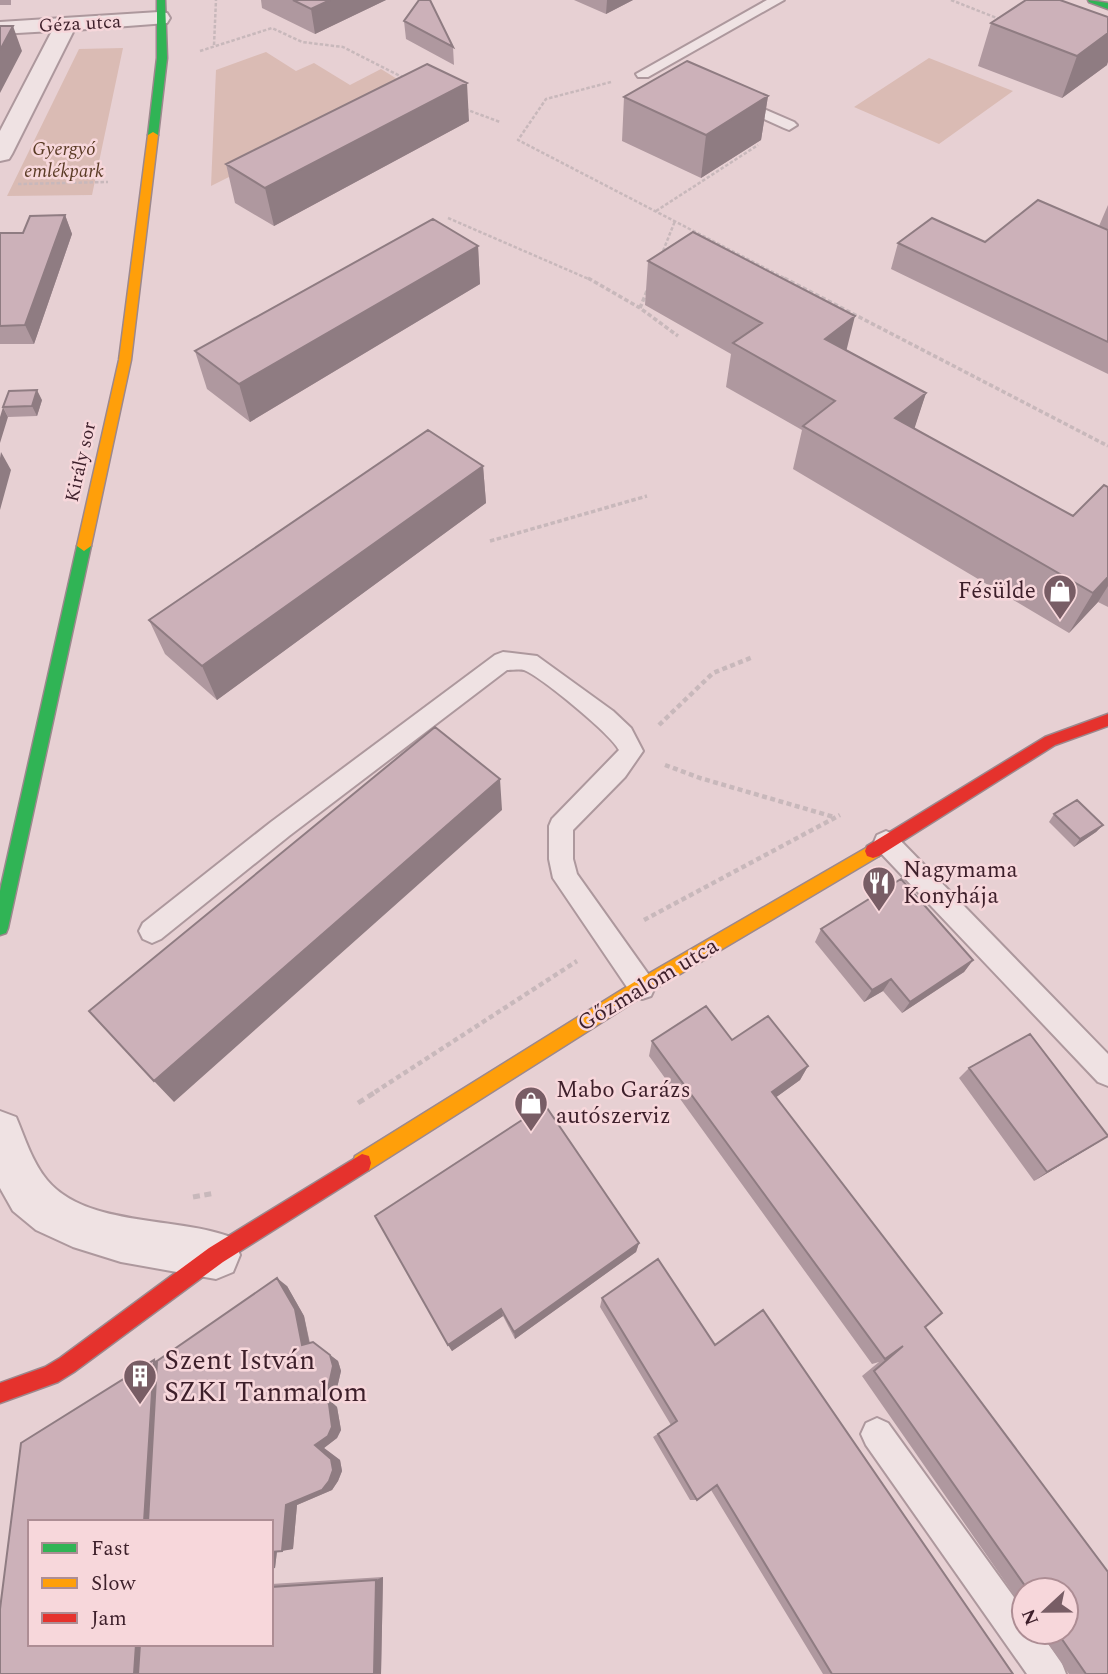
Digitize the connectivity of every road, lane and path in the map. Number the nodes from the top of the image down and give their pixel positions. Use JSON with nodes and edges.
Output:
{"nodes":[{"id":1,"x":215,"y":0,"type":"edge"},
{"id":2,"x":777,"y":0,"type":"edge"},
{"id":3,"x":951,"y":0,"type":"edge"},
{"id":4,"x":1092,"y":0,"type":"edge"},
{"id":5,"x":1108,"y":6,"type":"edge"},
{"id":6,"x":160,"y":9,"type":"edge"},
{"id":7,"x":1011,"y":23,"type":"edge"},
{"id":8,"x":66,"y":24,"type":"junction"},
{"id":9,"x":0,"y":28,"type":"edge"},
{"id":10,"x":658,"y":66,"type":"junction"},
{"id":11,"x":643,"y":74,"type":"joint"},
{"id":12,"x":682,"y":76,"type":"edge"},
{"id":13,"x":403,"y":78,"type":"edge"},
{"id":14,"x":718,"y":92,"type":"edge"},
{"id":15,"x":464,"y":109,"type":"edge"},
{"id":16,"x":500,"y":122,"type":"dead end"},
{"id":17,"x":789,"y":125,"type":"joint"},
{"id":18,"x":0,"y":154,"type":"edge"},
{"id":19,"x":148,"y":181,"type":"junction"},
{"id":20,"x":13,"y":184,"type":"dead end"},
{"id":21,"x":656,"y":211,"type":"junction"},
{"id":22,"x":448,"y":218,"type":"dead end"},
{"id":23,"x":675,"y":221,"type":"junction"},
{"id":24,"x":660,"y":258,"type":"edge"},
{"id":25,"x":650,"y":283,"type":"dead end"},
{"id":26,"x":640,"y":308,"type":"junction"},
{"id":27,"x":678,"y":335,"type":"edge"},
{"id":28,"x":1108,"y":446,"type":"edge"},
{"id":29,"x":647,"y":496,"type":"dead end"},
{"id":30,"x":490,"y":541,"type":"dead end"},
{"id":31,"x":753,"y":657,"type":"dead end"},
{"id":32,"x":1108,"y":720,"type":"edge"},
{"id":33,"x":631,"y":751,"type":"junction"},
{"id":34,"x":844,"y":813,"type":"dead end"},
{"id":35,"x":835,"y":817,"type":"junction"},
{"id":36,"x":886,"y":842,"type":"junction"},
{"id":37,"x":0,"y":928,"type":"edge"},
{"id":38,"x":152,"y":931,"type":"dead end"},
{"id":39,"x":609,"y":939,"type":"junction"},
{"id":40,"x":642,"y":987,"type":"junction"},
{"id":41,"x":1108,"y":1073,"type":"edge"},
{"id":42,"x":356,"y":1104,"type":"dead end"},
{"id":43,"x":0,"y":1133,"type":"edge"},
{"id":44,"x":224,"y":1192,"type":"dead end"},
{"id":45,"x":187,"y":1198,"type":"dead end"},
{"id":46,"x":216,"y":1255,"type":"junction"},
{"id":47,"x":0,"y":1394,"type":"edge"},
{"id":48,"x":877,"y":1434,"type":"dead end"},
{"id":49,"x":1048,"y":1674,"type":"edge"}],
"edges":[{"from":1,"to":13,"type":"path"},
{"from":2,"to":10,"type":"lane"},
{"from":3,"to":7,"type":"path"},
{"from":4,"to":5,"type":"street"},
{"from":6,"to":8,"type":"street","name":"Géza utca"},
{"from":6,"to":19,"type":"street","name":"Király sor"},
{"from":8,"to":9,"type":"street","name":"Géza utca"},
{"from":8,"to":18,"type":"street"},
{"from":10,"to":11,"type":"lane"},
{"from":10,"to":12,"type":"lane"},
{"from":11,"to":21,"type":"path"},
{"from":14,"to":17,"type":"lane"},
{"from":15,"to":16,"type":"path"},
{"from":17,"to":21,"type":"path"},
{"from":19,"to":20,"type":"path"},
{"from":19,"to":37,"type":"street","name":"Király sor"},
{"from":21,"to":23,"type":"path"},
{"from":22,"to":26,"type":"path"},
{"from":23,"to":24,"type":"path"},
{"from":23,"to":28,"type":"path"},
{"from":25,"to":26,"type":"path"},
{"from":26,"to":27,"type":"path"},
{"from":29,"to":30,"type":"path"},
{"from":31,"to":33,"type":"path"},
{"from":32,"to":36,"type":"street","name":"Gőzmalom utca"},
{"from":33,"to":35,"type":"path"},
{"from":33,"to":38,"type":"lane"},
{"from":33,"to":39,"type":"lane"},
{"from":34,"to":35,"type":"path"},
{"from":35,"to":39,"type":"path"},
{"from":36,"to":40,"type":"street","name":"Gőzmalom utca"},
{"from":36,"to":41,"type":"lane"},
{"from":39,"to":40,"type":"lane"},
{"from":39,"to":42,"type":"path"},
{"from":40,"to":46,"type":"street","name":"Gőzmalom utca"},
{"from":43,"to":46,"type":"street"},
{"from":44,"to":45,"type":"path"},
{"from":46,"to":47,"type":"street","name":"Gőzmalom utca"},
{"from":48,"to":49,"type":"lane"}]}
